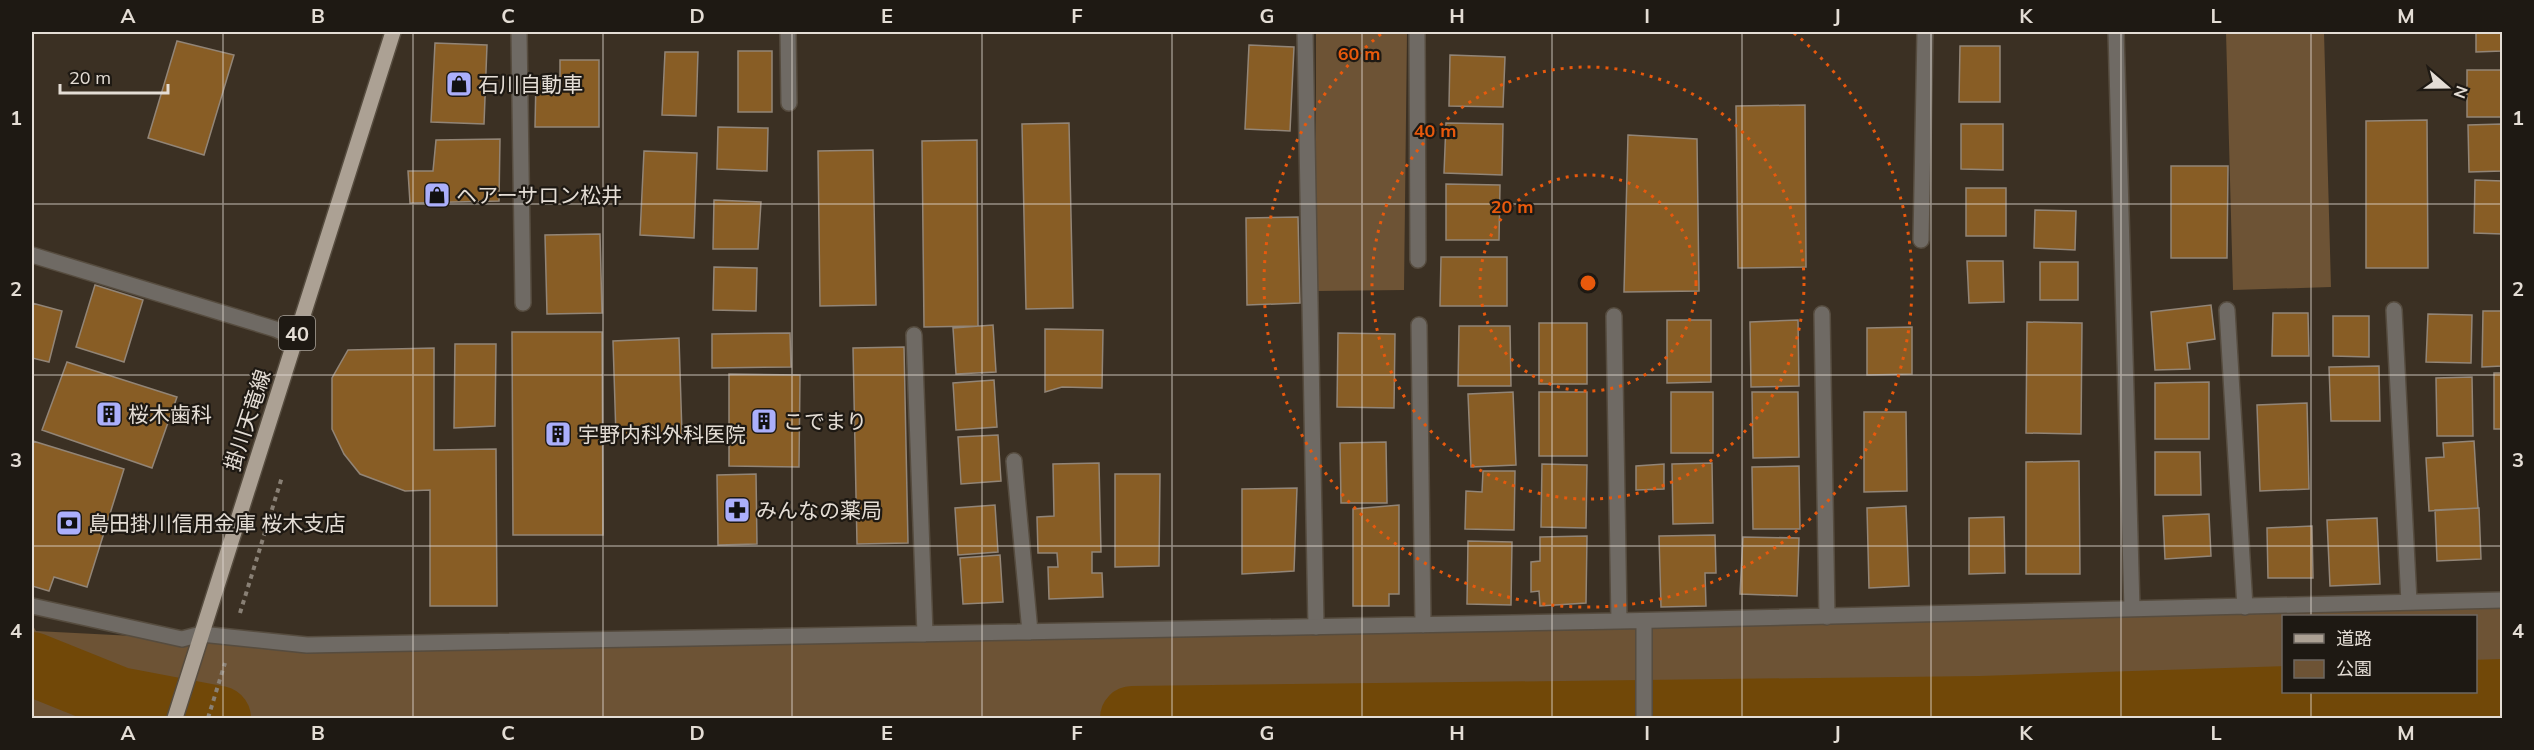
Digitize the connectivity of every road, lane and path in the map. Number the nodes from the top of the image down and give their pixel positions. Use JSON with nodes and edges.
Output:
{"nodes":[{"id":1,"x":393,"y":32,"type":"edge"},
{"id":2,"x":519,"y":32,"type":"edge"},
{"id":3,"x":788,"y":32,"type":"edge"},
{"id":4,"x":1305,"y":32,"type":"edge"},
{"id":5,"x":1417,"y":32,"type":"edge"},
{"id":6,"x":1925,"y":32,"type":"edge"},
{"id":7,"x":2116,"y":32,"type":"edge"},
{"id":8,"x":789,"y":103,"type":"dead end"},
{"id":9,"x":1921,"y":240,"type":"dead end"},
{"id":10,"x":32,"y":255,"type":"edge"},
{"id":11,"x":1418,"y":260,"type":"dead end"},
{"id":12,"x":523,"y":303,"type":"dead end"},
{"id":13,"x":2227,"y":310,"type":"dead end"},
{"id":14,"x":2394,"y":310,"type":"dead end"},
{"id":15,"x":1822,"y":314,"type":"dead end"},
{"id":16,"x":1614,"y":316,"type":"dead end"},
{"id":17,"x":1419,"y":326,"type":"dead end"},
{"id":18,"x":914,"y":335,"type":"dead end"},
{"id":19,"x":295,"y":338,"type":"junction"},
{"id":20,"x":1014,"y":461,"type":"dead end"},
{"id":21,"x":2502,"y":600,"type":"edge"},
{"id":22,"x":2409,"y":602,"type":"junction"},
{"id":23,"x":32,"y":606,"type":"edge"},
{"id":24,"x":2245,"y":607,"type":"junction"},
{"id":25,"x":2132,"y":609,"type":"junction"},
{"id":26,"x":1827,"y":616,"type":"junction"},
{"id":27,"x":1619,"y":621,"type":"junction"},
{"id":28,"x":1644,"y":621,"type":"junction"},
{"id":29,"x":1423,"y":625,"type":"junction"},
{"id":30,"x":1316,"y":627,"type":"junction"},
{"id":31,"x":1030,"y":632,"type":"junction"},
{"id":32,"x":201,"y":634,"type":"junction"},
{"id":33,"x":925,"y":634,"type":"junction"},
{"id":34,"x":233,"y":638,"type":"junction"},
{"id":35,"x":175,"y":718,"type":"edge"},
{"id":36,"x":208,"y":718,"type":"edge"},
{"id":37,"x":1644,"y":718,"type":"edge"}],
"edges":[{"from":1,"to":19,"type":"main road","name":"掛川天竜線","number":"40"},
{"from":2,"to":12,"type":"street"},
{"from":3,"to":8,"type":"street"},
{"from":4,"to":30,"type":"street"},
{"from":5,"to":11,"type":"street"},
{"from":6,"to":9,"type":"street"},
{"from":7,"to":25,"type":"street"},
{"from":10,"to":19,"type":"street"},
{"from":13,"to":24,"type":"street"},
{"from":14,"to":22,"type":"street"},
{"from":15,"to":26,"type":"street"},
{"from":16,"to":27,"type":"street"},
{"from":17,"to":29,"type":"street"},
{"from":18,"to":33,"type":"street"},
{"from":19,"to":32,"type":"main road","name":"掛川天竜線","number":"40"},
{"from":20,"to":31,"type":"street"},
{"from":21,"to":22,"type":"street"},
{"from":22,"to":24,"type":"street"},
{"from":23,"to":32,"type":"street"},
{"from":24,"to":25,"type":"street"},
{"from":25,"to":26,"type":"street"},
{"from":26,"to":28,"type":"street"},
{"from":27,"to":28,"type":"street"},
{"from":27,"to":29,"type":"street"},
{"from":28,"to":37,"type":"street"},
{"from":29,"to":30,"type":"street"},
{"from":30,"to":31,"type":"street"},
{"from":31,"to":33,"type":"street"},
{"from":32,"to":34,"type":"street"},
{"from":32,"to":35,"type":"main road","name":"掛川天竜線","number":"40"},
{"from":33,"to":34,"type":"street"},
{"from":34,"to":36,"type":"path"}]}
